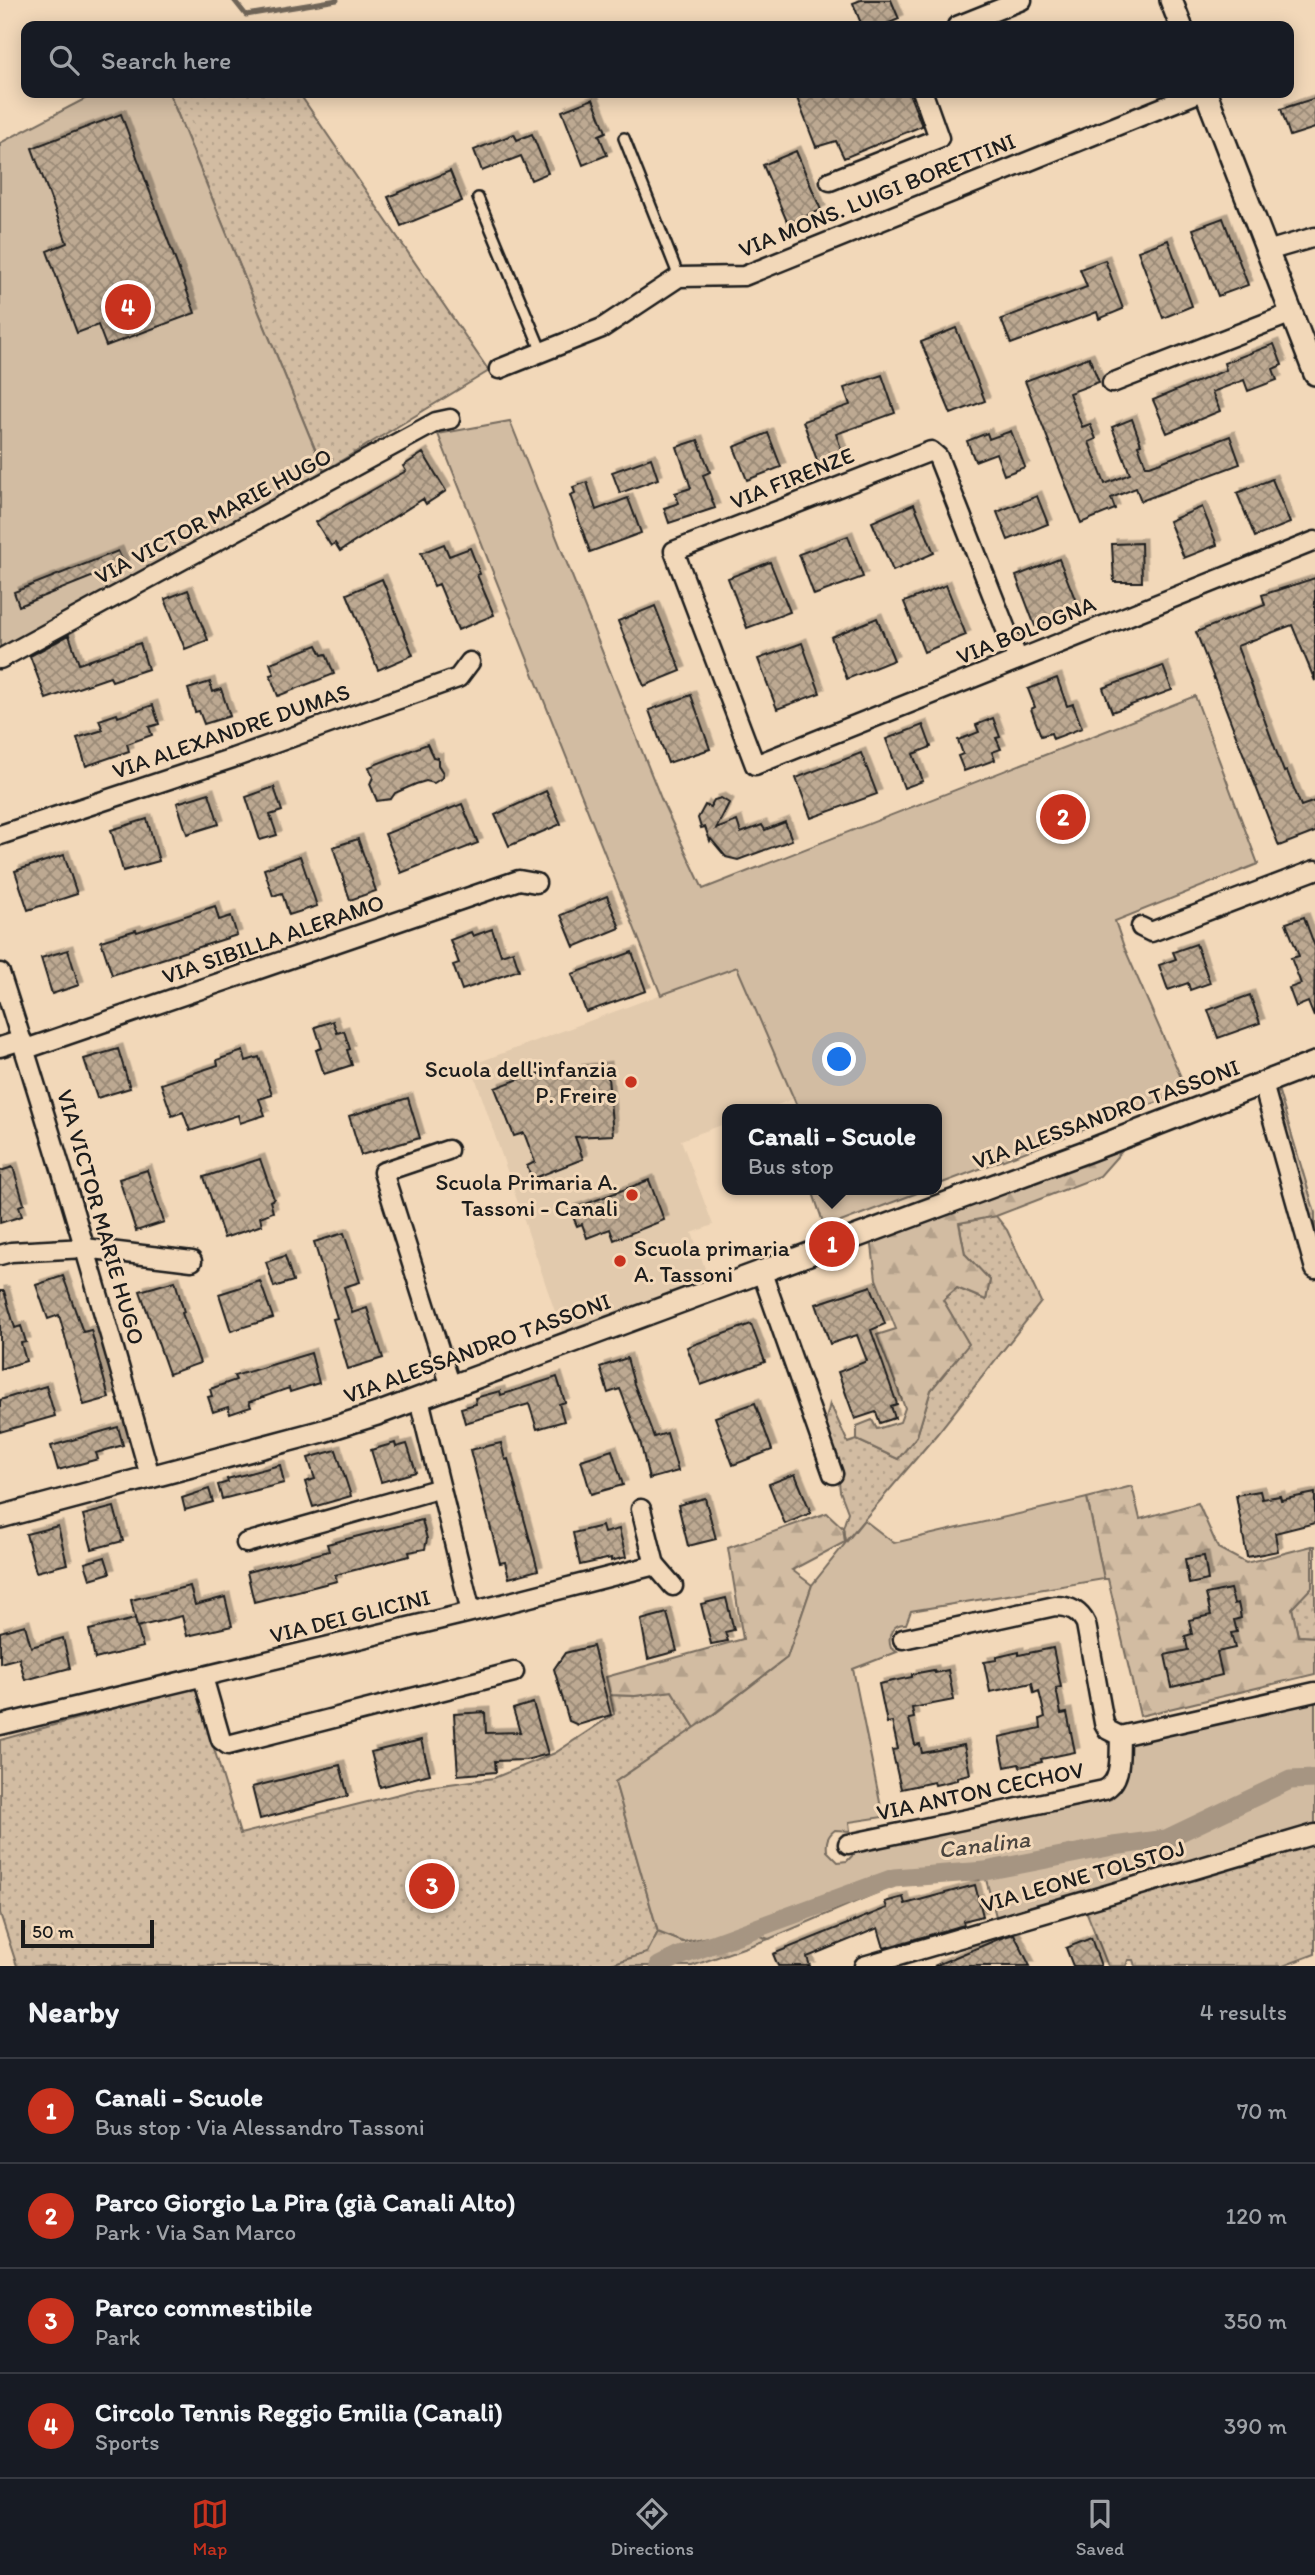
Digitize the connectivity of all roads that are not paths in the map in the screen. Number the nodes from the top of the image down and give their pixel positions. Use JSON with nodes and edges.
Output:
{"nodes":[{"id":1,"x":1022,"y":0,"type":"edge"},
{"id":2,"x":1171,"y":0,"type":"edge"},
{"id":3,"x":970,"y":21,"type":"edge"},
{"id":4,"x":1179,"y":21,"type":"edge"},
{"id":5,"x":925,"y":98,"type":"edge"},
{"id":6,"x":1186,"y":98,"type":"edge"},
{"id":7,"x":1208,"y":98,"type":"edge"},
{"id":8,"x":624,"y":138,"type":"dead end"},
{"id":9,"x":830,"y":181,"type":"dead end"},
{"id":10,"x":478,"y":198,"type":"dead end"},
{"id":11,"x":1315,"y":237,"type":"edge"},
{"id":12,"x":1267,"y":251,"type":"junction"},
{"id":13,"x":679,"y":277,"type":"junction"},
{"id":14,"x":1292,"y":313,"type":"junction"},
{"id":15,"x":542,"y":352,"type":"junction"},
{"id":16,"x":499,"y":369,"type":"dead end"},
{"id":17,"x":1315,"y":373,"type":"edge"},
{"id":18,"x":1112,"y":383,"type":"dead end"},
{"id":19,"x":450,"y":419,"type":"dead end"},
{"id":20,"x":1315,"y":541,"type":"edge"},
{"id":21,"x":0,"y":659,"type":"edge"},
{"id":22,"x":1018,"y":660,"type":"junction"},
{"id":23,"x":470,"y":662,"type":"dead end"},
{"id":24,"x":755,"y":765,"type":"joint"},
{"id":25,"x":0,"y":835,"type":"edge"},
{"id":26,"x":1315,"y":870,"type":"edge"},
{"id":27,"x":536,"y":883,"type":"dead end"},
{"id":28,"x":1141,"y":927,"type":"dead end"},
{"id":29,"x":0,"y":973,"type":"edge"},
{"id":30,"x":24,"y":1045,"type":"junction"},
{"id":31,"x":0,"y":1047,"type":"edge"},
{"id":32,"x":1315,"y":1063,"type":"edge"},
{"id":33,"x":1263,"y":1084,"type":"junction"},
{"id":34,"x":448,"y":1150,"type":"dead end"},
{"id":35,"x":85,"y":1248,"type":"junction"},
{"id":36,"x":0,"y":1255,"type":"edge"},
{"id":37,"x":192,"y":1261,"type":"dead end"},
{"id":38,"x":1315,"y":1269,"type":"edge"},
{"id":39,"x":761,"y":1270,"type":"junction"},
{"id":40,"x":451,"y":1387,"type":"junction"},
{"id":41,"x":419,"y":1399,"type":"junction"},
{"id":42,"x":833,"y":1474,"type":"dead end"},
{"id":43,"x":150,"y":1476,"type":"junction"},
{"id":44,"x":441,"y":1488,"type":"junction"},
{"id":45,"x":641,"y":1509,"type":"dead end"},
{"id":46,"x":0,"y":1517,"type":"edge"},
{"id":47,"x":246,"y":1543,"type":"dead end"},
{"id":48,"x":655,"y":1565,"type":"junction"},
{"id":49,"x":673,"y":1586,"type":"dead end"},
{"id":50,"x":471,"y":1612,"type":"junction"},
{"id":51,"x":902,"y":1639,"type":"dead end"},
{"id":52,"x":514,"y":1672,"type":"dead end"},
{"id":53,"x":203,"y":1677,"type":"junction"},
{"id":54,"x":1315,"y":1692,"type":"edge"},
{"id":55,"x":0,"y":1725,"type":"edge"},
{"id":56,"x":1120,"y":1736,"type":"junction"},
{"id":57,"x":1315,"y":1834,"type":"edge"},
{"id":58,"x":848,"y":1844,"type":"dead end"},
{"id":59,"x":864,"y":1966,"type":"edge"}],
"edges":[{"from":1,"to":3,"type":"street"},
{"from":2,"to":4,"type":"street"},
{"from":5,"to":9,"type":"street"},
{"from":6,"to":13,"type":"street","name":"VIA MONS. LUIGI BORETTINI"},
{"from":7,"to":12,"type":"street"},
{"from":8,"to":13,"type":"lane"},
{"from":10,"to":15,"type":"lane"},
{"from":11,"to":12,"type":"street"},
{"from":12,"to":14,"type":"street"},
{"from":13,"to":15,"type":"street"},
{"from":14,"to":17,"type":"street"},
{"from":14,"to":18,"type":"street"},
{"from":15,"to":16,"type":"street"},
{"from":19,"to":21,"type":"street","name":"VIA VICTOR MARIE HUGO"},
{"from":20,"to":22,"type":"street","name":"VIA BOLOGNA"},
{"from":22,"to":24,"type":"street","name":"VIA BOLOGNA"},
{"from":22,"to":24,"type":"street","name":"VIA FIRENZE"},
{"from":23,"to":25,"type":"street","name":"VIA ALEXANDRE DUMAS"},
{"from":26,"to":28,"type":"street"},
{"from":27,"to":30,"type":"street","name":"VIA SIBILLA ALERAMO"},
{"from":29,"to":30,"type":"street","name":"VIA VICTOR MARIE HUGO"},
{"from":30,"to":31,"type":"street","name":"VIA SIBILLA ALERAMO"},
{"from":30,"to":35,"type":"street","name":"VIA VICTOR MARIE HUGO"},
{"from":32,"to":33,"type":"street","name":"VIA ALESSANDRO TASSONI"},
{"from":33,"to":38,"type":"street"},
{"from":33,"to":39,"type":"street","name":"VIA ALESSANDRO TASSONI"},
{"from":34,"to":40,"type":"street"},
{"from":35,"to":36,"type":"street"},
{"from":35,"to":37,"type":"street"},
{"from":35,"to":43,"type":"street","name":"VIA VICTOR MARIE HUGO"},
{"from":39,"to":40,"type":"street","name":"VIA ALESSANDRO TASSONI"},
{"from":39,"to":42,"type":"street"},
{"from":40,"to":41,"type":"street","name":"VIA ALESSANDRO TASSONI"},
{"from":41,"to":43,"type":"street","name":"VIA ALESSANDRO TASSONI"},
{"from":41,"to":44,"type":"street"},
{"from":43,"to":46,"type":"street","name":"VIA ALESSANDRO TASSONI"},
{"from":44,"to":47,"type":"street"},
{"from":44,"to":50,"type":"street"},
{"from":45,"to":48,"type":"street"},
{"from":48,"to":49,"type":"street"},
{"from":48,"to":50,"type":"street","name":"VIA DEI GLICINI"},
{"from":50,"to":53,"type":"street","name":"VIA DEI GLICINI"},
{"from":51,"to":56,"type":"street"},
{"from":52,"to":53,"type":"street"},
{"from":53,"to":55,"type":"street","name":"VIA DEI GLICINI"},
{"from":54,"to":56,"type":"street"},
{"from":56,"to":58,"type":"street","name":"VIA ANTON CECHOV"},
{"from":57,"to":59,"type":"street","name":"VIA LEONE TOLSTOJ"}]}
